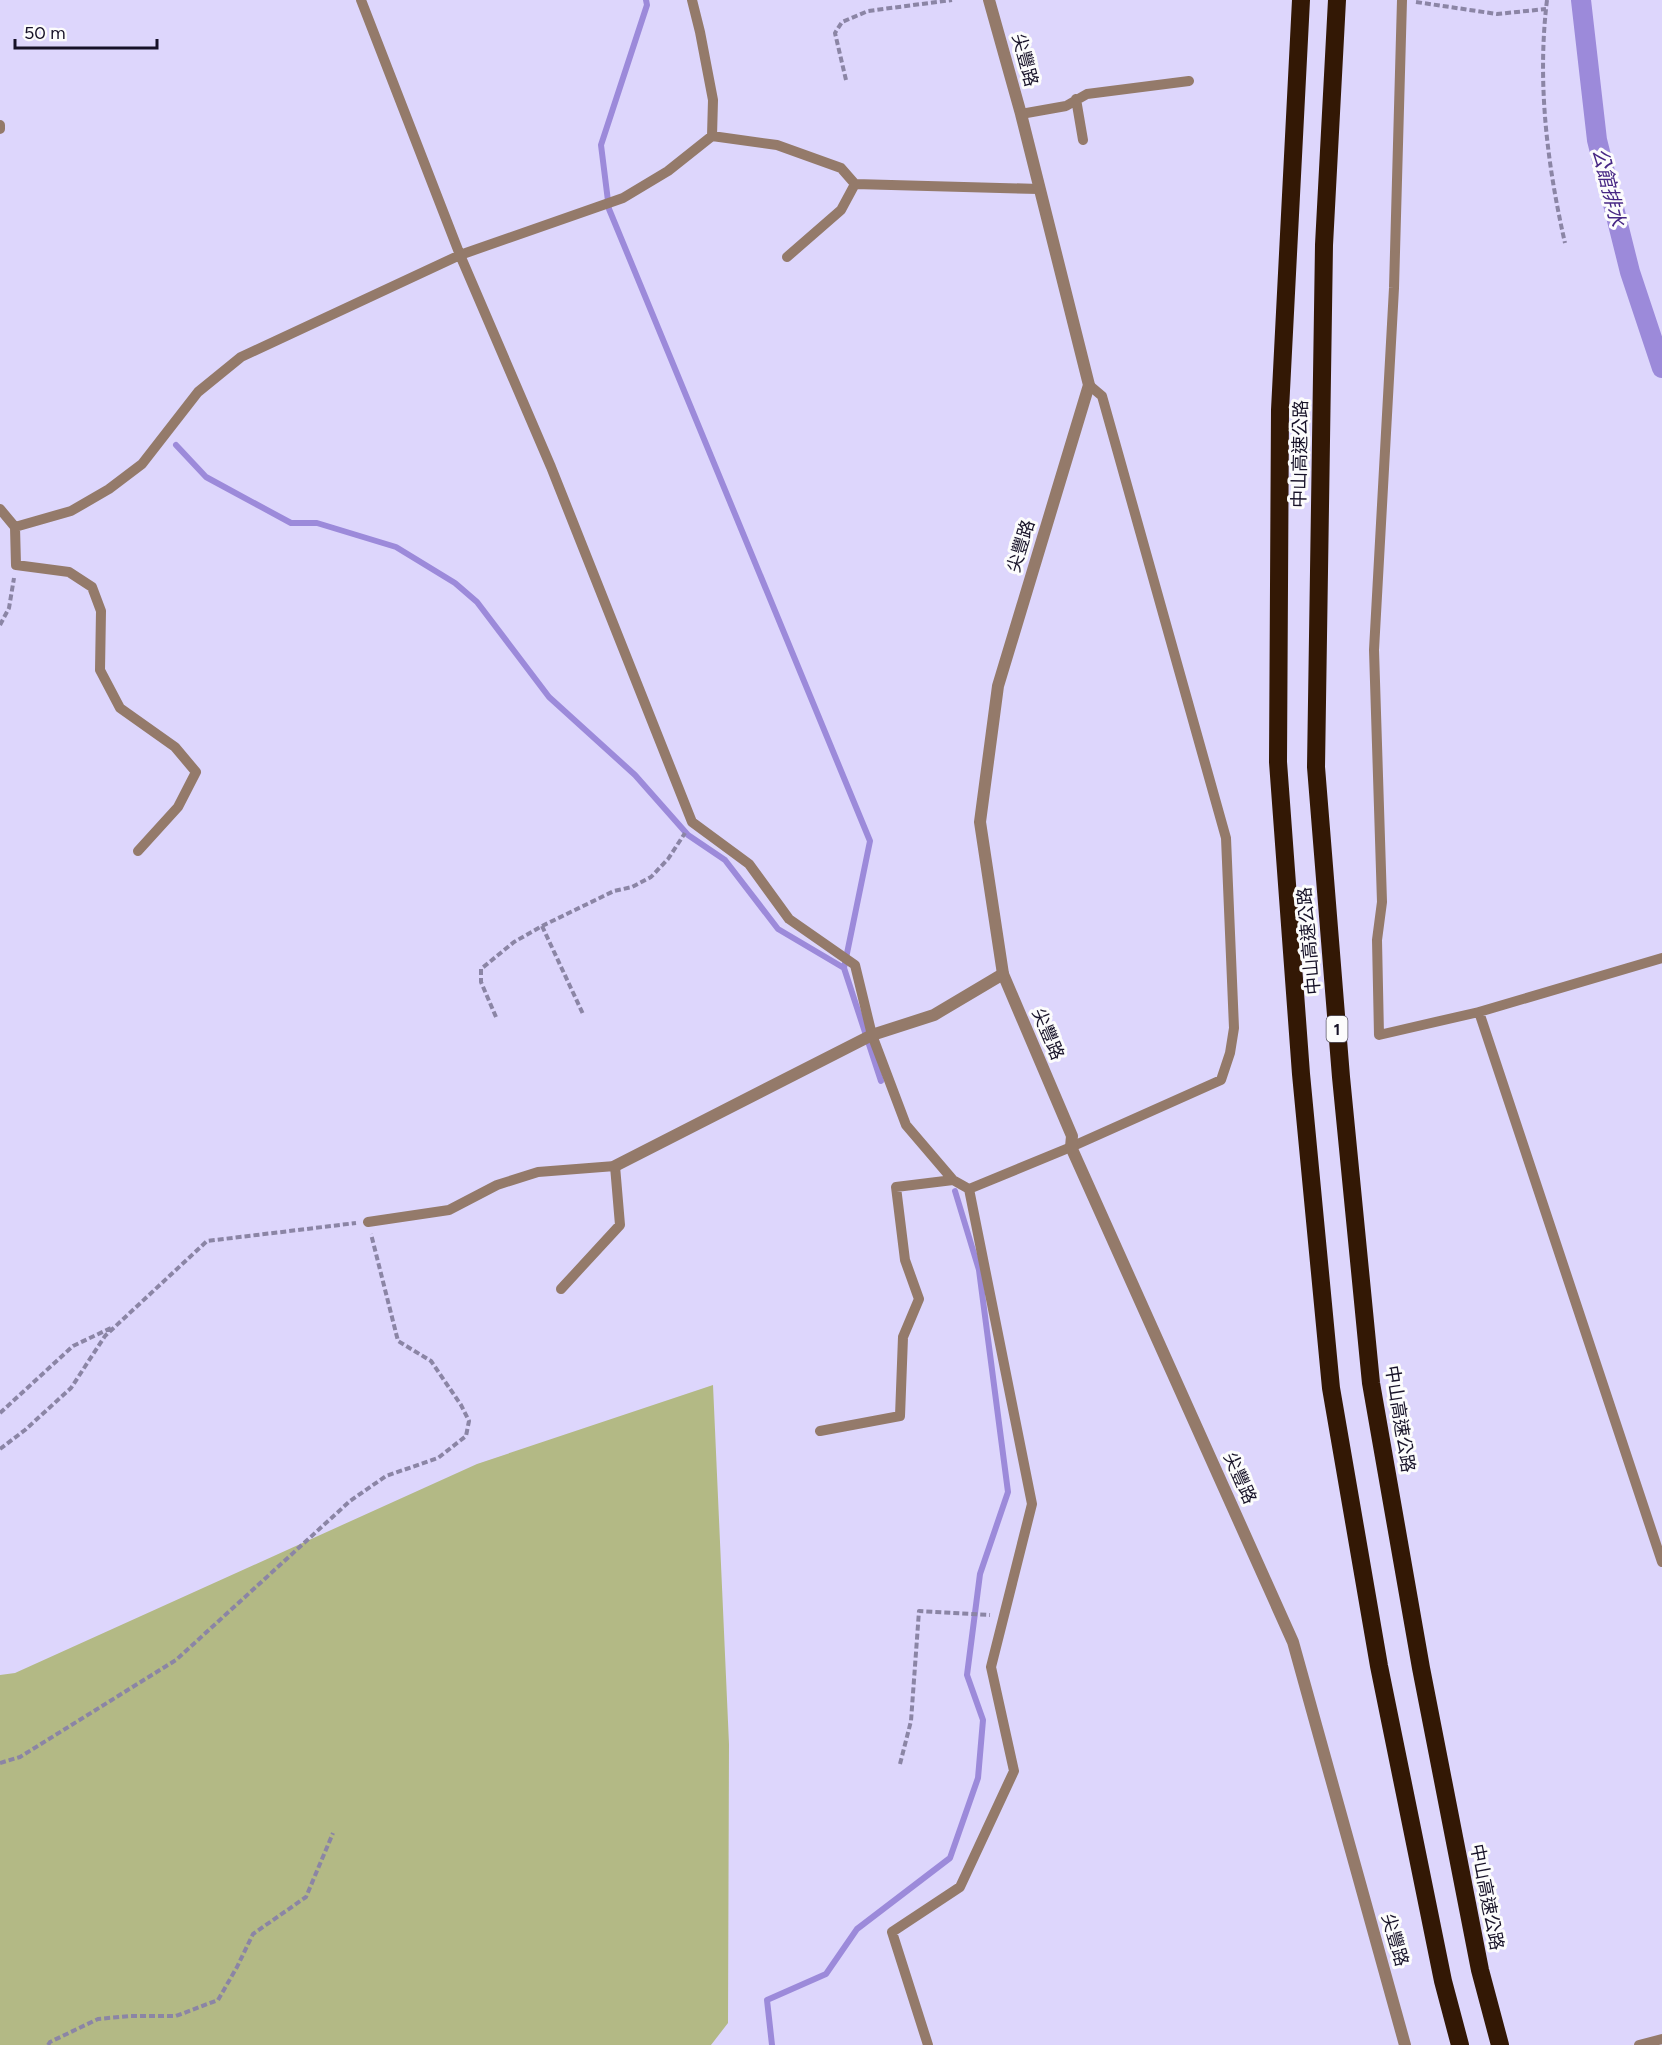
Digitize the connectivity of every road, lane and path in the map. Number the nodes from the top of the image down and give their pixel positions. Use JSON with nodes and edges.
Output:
{"nodes":[{"id":1,"x":361,"y":0,"type":"edge"},
{"id":2,"x":692,"y":0,"type":"edge"},
{"id":3,"x":952,"y":0,"type":"edge"},
{"id":4,"x":989,"y":0,"type":"edge"},
{"id":5,"x":1301,"y":0,"type":"edge"},
{"id":6,"x":1337,"y":0,"type":"edge"},
{"id":7,"x":1402,"y":0,"type":"edge"},
{"id":8,"x":1547,"y":0,"type":"edge"},
{"id":9,"x":1546,"y":9,"type":"junction"},
{"id":10,"x":846,"y":80,"type":"dead end"},
{"id":11,"x":1189,"y":81,"type":"dead end"},
{"id":12,"x":1076,"y":99,"type":"junction"},
{"id":13,"x":1021,"y":114,"type":"junction"},
{"id":14,"x":712,"y":136,"type":"junction"},
{"id":15,"x":1083,"y":140,"type":"dead end"},
{"id":16,"x":855,"y":184,"type":"junction"},
{"id":17,"x":1039,"y":189,"type":"junction"},
{"id":18,"x":1565,"y":243,"type":"dead end"},
{"id":19,"x":460,"y":255,"type":"junction"},
{"id":20,"x":787,"y":257,"type":"dead end"},
{"id":21,"x":1089,"y":385,"type":"junction"},
{"id":22,"x":0,"y":509,"type":"edge"},
{"id":23,"x":15,"y":527,"type":"junction"},
{"id":24,"x":16,"y":565,"type":"junction"},
{"id":25,"x":0,"y":625,"type":"edge"},
{"id":26,"x":692,"y":822,"type":"junction"},
{"id":27,"x":138,"y":852,"type":"dead end"},
{"id":28,"x":542,"y":926,"type":"junction"},
{"id":29,"x":1662,"y":958,"type":"edge"},
{"id":30,"x":1003,"y":974,"type":"junction"},
{"id":31,"x":1479,"y":1012,"type":"junction"},
{"id":32,"x":583,"y":1014,"type":"dead end"},
{"id":33,"x":496,"y":1017,"type":"dead end"},
{"id":34,"x":870,"y":1036,"type":"junction"},
{"id":35,"x":1071,"y":1147,"type":"junction"},
{"id":36,"x":615,"y":1166,"type":"junction"},
{"id":37,"x":953,"y":1180,"type":"junction"},
{"id":38,"x":969,"y":1189,"type":"junction"},
{"id":39,"x":368,"y":1221,"type":"junction"},
{"id":40,"x":561,"y":1289,"type":"dead end"},
{"id":41,"x":116,"y":1326,"type":"junction"},
{"id":42,"x":0,"y":1413,"type":"edge"},
{"id":43,"x":819,"y":1431,"type":"dead end"},
{"id":44,"x":0,"y":1449,"type":"edge"},
{"id":45,"x":1662,"y":1562,"type":"edge"},
{"id":46,"x":984,"y":1615,"type":"dead end"},
{"id":47,"x":0,"y":1762,"type":"edge"},
{"id":48,"x":900,"y":1764,"type":"dead end"},
{"id":49,"x":333,"y":1833,"type":"dead end"},
{"id":50,"x":1662,"y":2039,"type":"edge"},
{"id":51,"x":48,"y":2045,"type":"edge"},
{"id":52,"x":928,"y":2045,"type":"edge"},
{"id":53,"x":1405,"y":2045,"type":"edge"},
{"id":54,"x":1460,"y":2045,"type":"edge"},
{"id":55,"x":1500,"y":2045,"type":"edge"},
{"id":56,"x":1639,"y":2045,"type":"edge"}],
"edges":[{"from":1,"to":19,"type":"lane"},
{"from":2,"to":14,"type":"lane"},
{"from":3,"to":10,"type":"path"},
{"from":4,"to":13,"type":"street","name":"尖豐路"},
{"from":5,"to":54,"type":"highway","name":"中山高速公路"},
{"from":6,"to":55,"type":"highway","name":"中山高速公路","number":"1"},
{"from":7,"to":9,"type":"path"},
{"from":7,"to":31,"type":"lane"},
{"from":8,"to":9,"type":"path"},
{"from":9,"to":18,"type":"path"},
{"from":11,"to":12,"type":"lane"},
{"from":12,"to":13,"type":"lane"},
{"from":12,"to":15,"type":"lane"},
{"from":13,"to":17,"type":"street","name":"尖豐路"},
{"from":14,"to":16,"type":"lane"},
{"from":14,"to":19,"type":"lane"},
{"from":16,"to":17,"type":"lane"},
{"from":16,"to":20,"type":"lane"},
{"from":17,"to":21,"type":"street","name":"尖豐路"},
{"from":19,"to":23,"type":"lane"},
{"from":19,"to":26,"type":"lane"},
{"from":21,"to":30,"type":"street","name":"尖豐路"},
{"from":21,"to":35,"type":"lane"},
{"from":22,"to":23,"type":"lane"},
{"from":23,"to":24,"type":"lane"},
{"from":24,"to":25,"type":"path"},
{"from":24,"to":27,"type":"lane"},
{"from":26,"to":28,"type":"path"},
{"from":26,"to":34,"type":"lane"},
{"from":28,"to":32,"type":"path"},
{"from":28,"to":33,"type":"path"},
{"from":29,"to":31,"type":"lane"},
{"from":30,"to":34,"type":"street"},
{"from":30,"to":35,"type":"street","name":"尖豐路"},
{"from":31,"to":45,"type":"lane"},
{"from":34,"to":36,"type":"street"},
{"from":34,"to":37,"type":"lane"},
{"from":35,"to":38,"type":"lane"},
{"from":35,"to":53,"type":"street","name":"尖豐路"},
{"from":36,"to":39,"type":"lane"},
{"from":36,"to":40,"type":"lane"},
{"from":37,"to":38,"type":"lane"},
{"from":37,"to":43,"type":"lane"},
{"from":38,"to":52,"type":"lane"},
{"from":39,"to":41,"type":"path"},
{"from":39,"to":47,"type":"path"},
{"from":41,"to":42,"type":"path"},
{"from":41,"to":44,"type":"path"},
{"from":46,"to":48,"type":"path"},
{"from":49,"to":51,"type":"path"},
{"from":50,"to":56,"type":"lane"}]}
